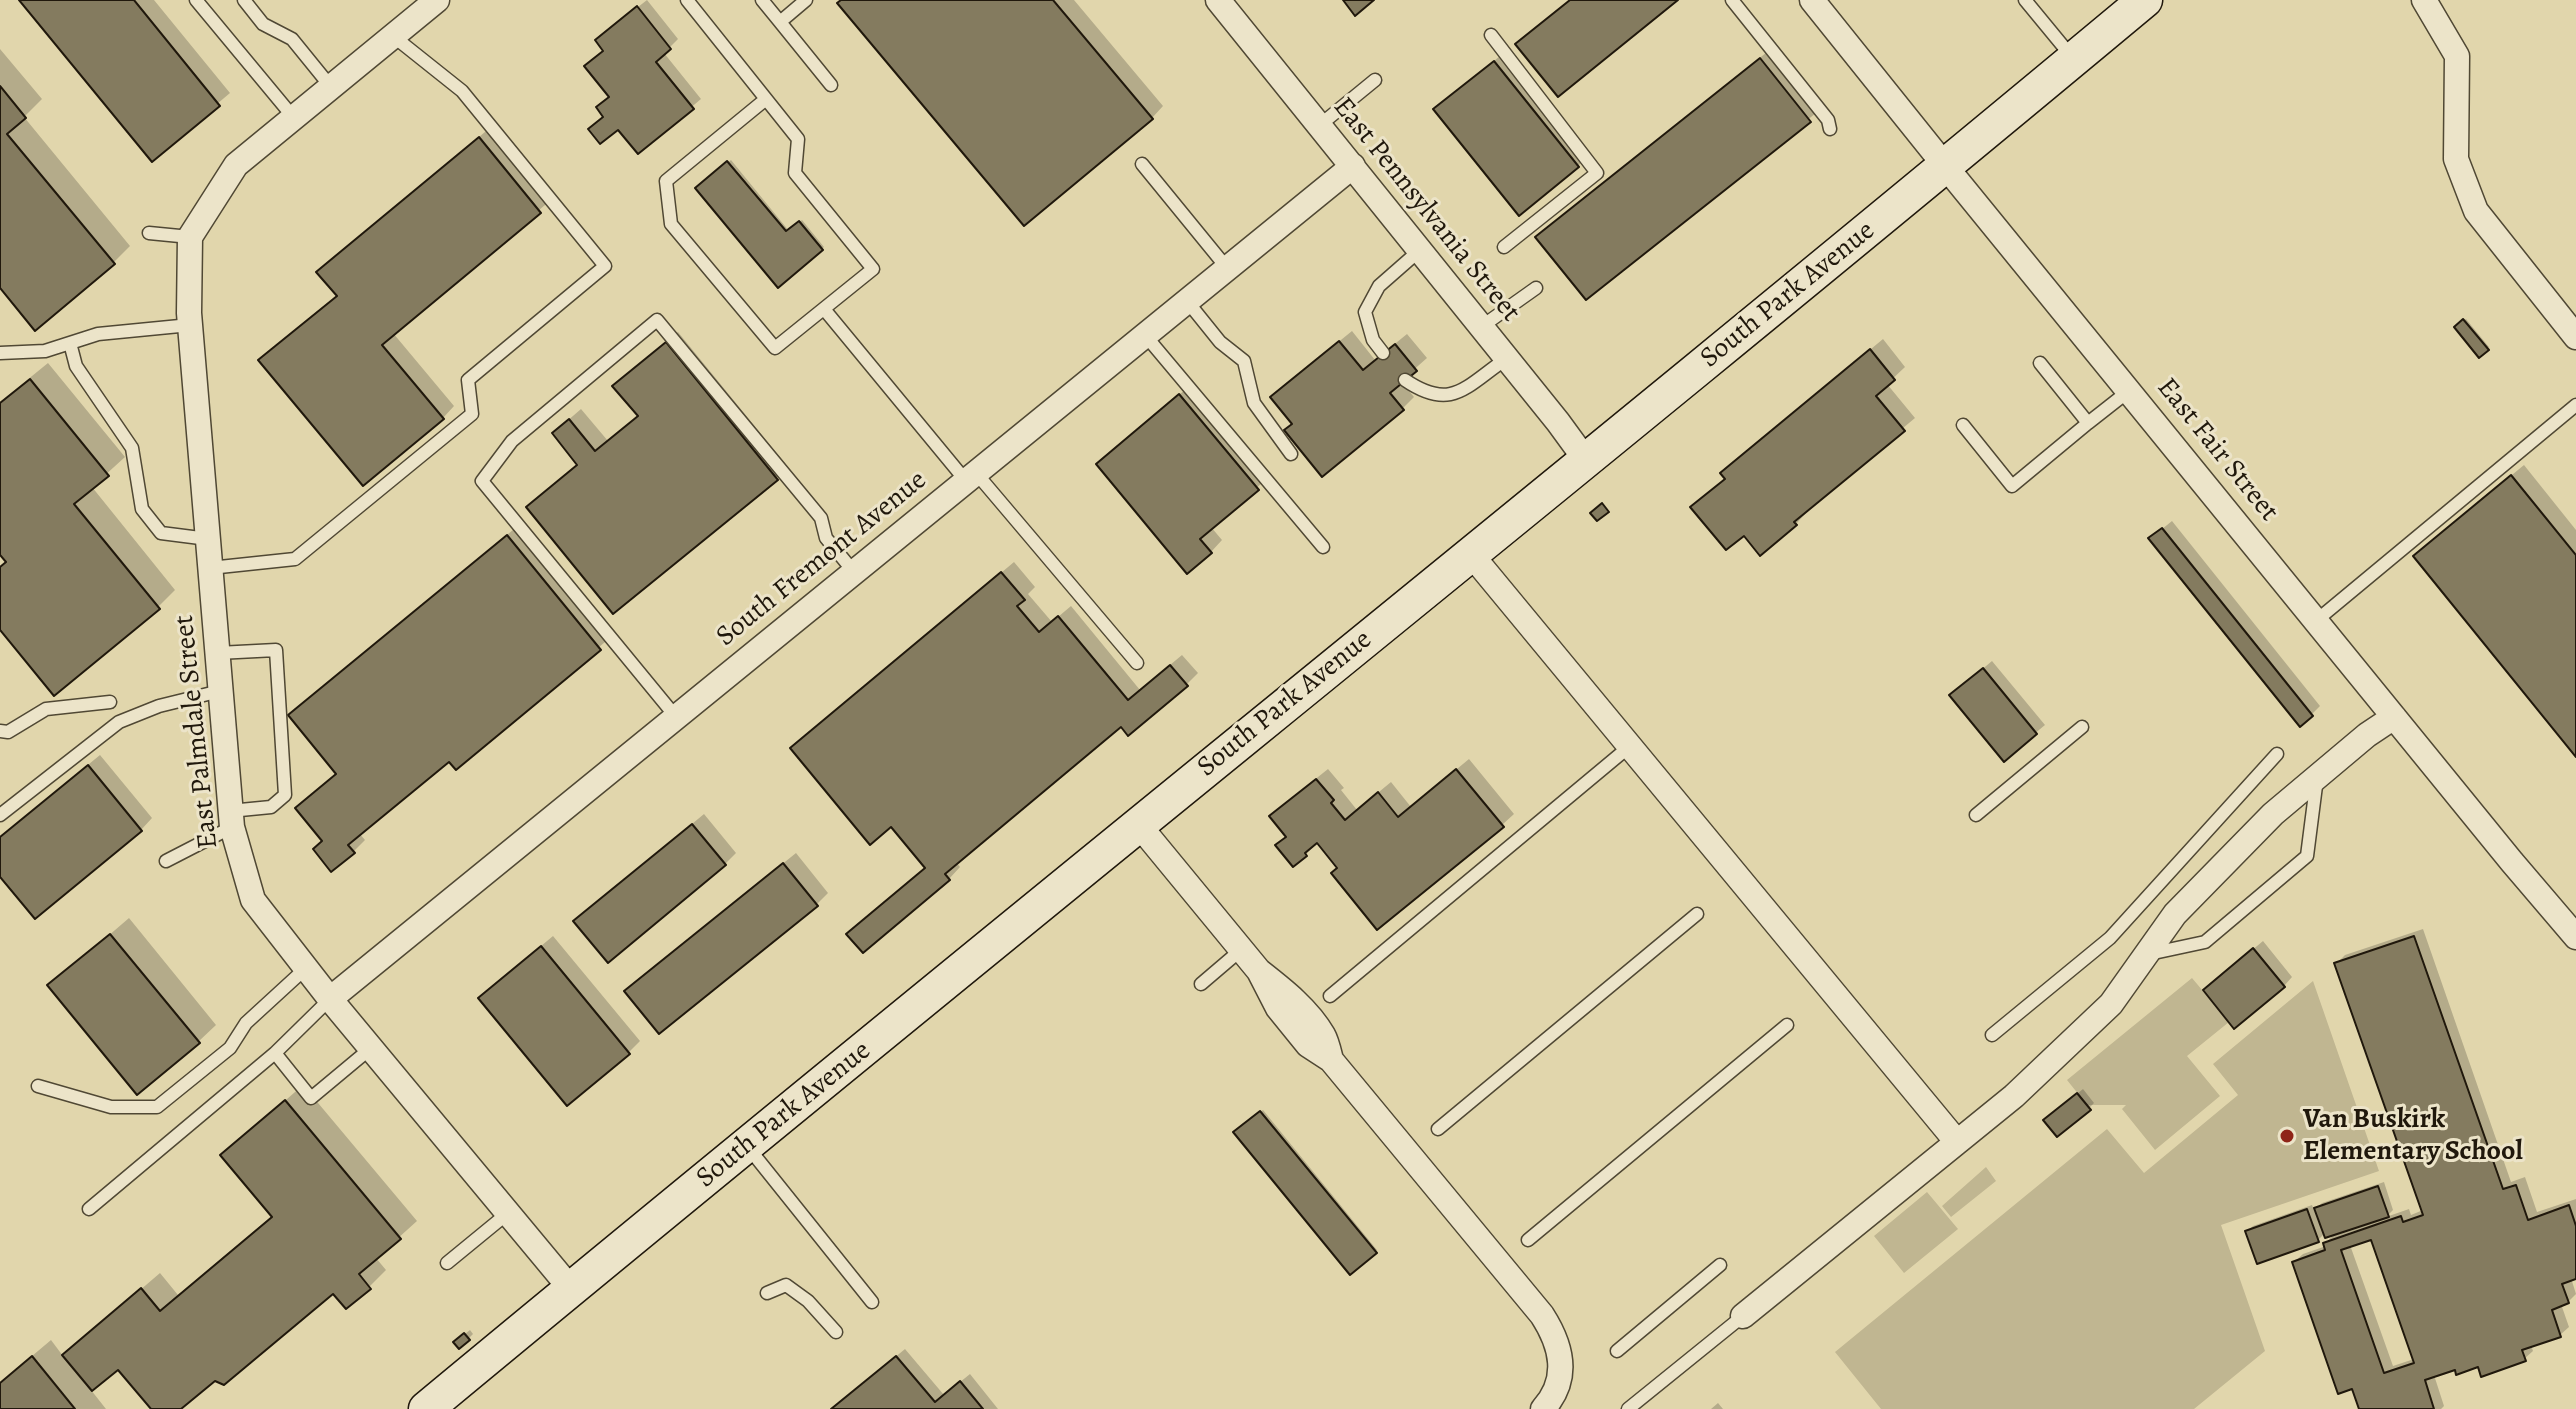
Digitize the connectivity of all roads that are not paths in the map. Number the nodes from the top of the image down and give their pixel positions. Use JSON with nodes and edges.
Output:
{"nodes":[{"id":1,"x":196,"y":0,"type":"edge"},
{"id":2,"x":244,"y":0,"type":"edge"},
{"id":3,"x":437,"y":0,"type":"edge"},
{"id":4,"x":687,"y":0,"type":"edge"},
{"id":5,"x":762,"y":0,"type":"edge"},
{"id":6,"x":806,"y":0,"type":"edge"},
{"id":7,"x":1218,"y":0,"type":"edge"},
{"id":8,"x":1732,"y":0,"type":"edge"},
{"id":9,"x":1812,"y":0,"type":"edge"},
{"id":10,"x":2025,"y":0,"type":"edge"},
{"id":11,"x":2145,"y":0,"type":"edge"},
{"id":12,"x":2424,"y":0,"type":"edge"},
{"id":13,"x":780,"y":22,"type":"junction"},
{"id":14,"x":1491,"y":35,"type":"dead end"},
{"id":15,"x":393,"y":36,"type":"junction"},
{"id":16,"x":2074,"y":59,"type":"junction"},
{"id":17,"x":1375,"y":80,"type":"dead end"},
{"id":18,"x":831,"y":85,"type":"dead end"},
{"id":19,"x":331,"y":87,"type":"junction"},
{"id":20,"x":766,"y":99,"type":"junction"},
{"id":21,"x":294,"y":118,"type":"junction"},
{"id":22,"x":1320,"y":125,"type":"junction"},
{"id":23,"x":1830,"y":129,"type":"dead end"},
{"id":24,"x":1142,"y":164,"type":"dead end"},
{"id":25,"x":1353,"y":166,"type":"junction"},
{"id":26,"x":1946,"y":167,"type":"junction"},
{"id":27,"x":149,"y":233,"type":"dead end"},
{"id":28,"x":190,"y":237,"type":"junction"},
{"id":29,"x":1504,"y":247,"type":"dead end"},
{"id":30,"x":1420,"y":250,"type":"junction"},
{"id":31,"x":1227,"y":268,"type":"junction"},
{"id":32,"x":1536,"y":288,"type":"dead end"},
{"id":33,"x":1187,"y":301,"type":"junction"},
{"id":34,"x":824,"y":309,"type":"junction"},
{"id":35,"x":2572,"y":324,"type":"edge"},
{"id":36,"x":190,"y":325,"type":"junction"},
{"id":37,"x":1481,"y":327,"type":"junction"},
{"id":38,"x":1145,"y":335,"type":"junction"},
{"id":39,"x":70,"y":343,"type":"junction"},
{"id":40,"x":0,"y":353,"type":"edge"},
{"id":41,"x":1383,"y":353,"type":"dead end"},
{"id":42,"x":1506,"y":359,"type":"junction"},
{"id":43,"x":2040,"y":363,"type":"dead end"},
{"id":44,"x":1405,"y":380,"type":"dead end"},
{"id":45,"x":2130,"y":390,"type":"junction"},
{"id":46,"x":2576,"y":405,"type":"edge"},
{"id":47,"x":2088,"y":423,"type":"junction"},
{"id":48,"x":1963,"y":425,"type":"dead end"},
{"id":49,"x":1291,"y":454,"type":"dead end"},
{"id":50,"x":1585,"y":459,"type":"junction"},
{"id":51,"x":971,"y":477,"type":"junction"},
{"id":52,"x":208,"y":539,"type":"junction"},
{"id":53,"x":1323,"y":547,"type":"dead end"},
{"id":54,"x":1470,"y":553,"type":"junction"},
{"id":55,"x":210,"y":568,"type":"junction"},
{"id":56,"x":854,"y":572,"type":"junction"},
{"id":57,"x":2317,"y":620,"type":"junction"},
{"id":58,"x":218,"y":653,"type":"junction"},
{"id":59,"x":1137,"y":663,"type":"dead end"},
{"id":60,"x":220,"y":691,"type":"junction"},
{"id":61,"x":110,"y":702,"type":"dead end"},
{"id":62,"x":676,"y":717,"type":"junction"},
{"id":63,"x":2394,"y":717,"type":"junction"},
{"id":64,"x":2082,"y":727,"type":"dead end"},
{"id":65,"x":0,"y":731,"type":"edge"},
{"id":66,"x":1630,"y":746,"type":"junction"},
{"id":67,"x":2277,"y":754,"type":"dead end"},
{"id":68,"x":2318,"y":777,"type":"junction"},
{"id":69,"x":0,"y":815,"type":"edge"},
{"id":70,"x":1976,"y":815,"type":"dead end"},
{"id":71,"x":231,"y":819,"type":"junction"},
{"id":72,"x":1138,"y":824,"type":"junction"},
{"id":73,"x":166,"y":861,"type":"dead end"},
{"id":74,"x":1697,"y":914,"type":"dead end"},
{"id":75,"x":2576,"y":937,"type":"edge"},
{"id":76,"x":1242,"y":949,"type":"junction"},
{"id":77,"x":2146,"y":955,"type":"junction"},
{"id":78,"x":306,"y":968,"type":"junction"},
{"id":79,"x":1201,"y":984,"type":"dead end"},
{"id":80,"x":1330,"y":996,"type":"dead end"},
{"id":81,"x":330,"y":999,"type":"junction"},
{"id":82,"x":1787,"y":1025,"type":"dead end"},
{"id":83,"x":1992,"y":1035,"type":"dead end"},
{"id":84,"x":371,"y":1048,"type":"junction"},
{"id":85,"x":275,"y":1053,"type":"junction"},
{"id":86,"x":38,"y":1086,"type":"dead end"},
{"id":87,"x":1438,"y":1129,"type":"dead end"},
{"id":88,"x":1957,"y":1142,"type":"junction"},
{"id":89,"x":746,"y":1145,"type":"junction"},
{"id":90,"x":89,"y":1209,"type":"dead end"},
{"id":91,"x":508,"y":1213,"type":"junction"},
{"id":92,"x":1528,"y":1240,"type":"dead end"},
{"id":93,"x":447,"y":1263,"type":"dead end"},
{"id":94,"x":1720,"y":1265,"type":"dead end"},
{"id":95,"x":571,"y":1289,"type":"junction"},
{"id":96,"x":767,"y":1293,"type":"dead end"},
{"id":97,"x":872,"y":1302,"type":"dead end"},
{"id":98,"x":1743,"y":1316,"type":"joint"},
{"id":99,"x":836,"y":1332,"type":"dead end"},
{"id":100,"x":1617,"y":1351,"type":"dead end"},
{"id":101,"x":426,"y":1409,"type":"edge"},
{"id":102,"x":1543,"y":1409,"type":"edge"},
{"id":103,"x":1628,"y":1409,"type":"edge"}],
"edges":[{"from":1,"to":21,"type":"lane"},
{"from":2,"to":19,"type":"lane"},
{"from":3,"to":15,"type":"street"},
{"from":4,"to":20,"type":"lane"},
{"from":5,"to":13,"type":"lane"},
{"from":6,"to":13,"type":"lane"},
{"from":7,"to":22,"type":"street","name":"East Pennsylvania Street"},
{"from":8,"to":23,"type":"lane"},
{"from":9,"to":26,"type":"street","name":"East Fair Street"},
{"from":10,"to":16,"type":"lane"},
{"from":11,"to":16,"type":"main road","name":"South Park Avenue"},
{"from":12,"to":35,"type":"street"},
{"from":13,"to":18,"type":"lane"},
{"from":14,"to":29,"type":"lane"},
{"from":15,"to":19,"type":"street"},
{"from":15,"to":55,"type":"lane"},
{"from":16,"to":26,"type":"main road","name":"South Park Avenue"},
{"from":17,"to":22,"type":"lane"},
{"from":19,"to":21,"type":"street"},
{"from":20,"to":34,"type":"lane"},
{"from":20,"to":34,"type":"lane"},
{"from":21,"to":28,"type":"street"},
{"from":22,"to":25,"type":"street","name":"East Pennsylvania Street"},
{"from":24,"to":31,"type":"lane"},
{"from":25,"to":30,"type":"street","name":"East Pennsylvania Street"},
{"from":25,"to":31,"type":"street","name":"South Fremont Avenue"},
{"from":26,"to":45,"type":"street","name":"East Fair Street"},
{"from":26,"to":50,"type":"main road","name":"South Park Avenue"},
{"from":27,"to":28,"type":"lane"},
{"from":28,"to":36,"type":"street","name":"East Palmdale Street"},
{"from":30,"to":37,"type":"street","name":"East Pennsylvania Street"},
{"from":30,"to":41,"type":"lane"},
{"from":31,"to":33,"type":"street","name":"South Fremont Avenue"},
{"from":32,"to":37,"type":"lane"},
{"from":33,"to":38,"type":"street","name":"South Fremont Avenue"},
{"from":33,"to":49,"type":"lane"},
{"from":34,"to":51,"type":"lane"},
{"from":36,"to":39,"type":"lane"},
{"from":36,"to":52,"type":"street","name":"East Palmdale Street"},
{"from":37,"to":42,"type":"street","name":"East Pennsylvania Street"},
{"from":38,"to":51,"type":"street","name":"South Fremont Avenue"},
{"from":38,"to":53,"type":"lane"},
{"from":39,"to":40,"type":"lane"},
{"from":39,"to":52,"type":"lane"},
{"from":42,"to":44,"type":"lane"},
{"from":42,"to":50,"type":"street","name":"East Pennsylvania Street"},
{"from":43,"to":47,"type":"lane"},
{"from":45,"to":47,"type":"lane"},
{"from":45,"to":57,"type":"street","name":"East Fair Street"},
{"from":46,"to":57,"type":"lane"},
{"from":47,"to":48,"type":"lane"},
{"from":50,"to":54,"type":"main road","name":"South Park Avenue"},
{"from":51,"to":56,"type":"street","name":"South Fremont Avenue"},
{"from":51,"to":59,"type":"lane"},
{"from":52,"to":55,"type":"street","name":"East Palmdale Street"},
{"from":54,"to":66,"type":"street"},
{"from":54,"to":72,"type":"main road","name":"South Park Avenue"},
{"from":55,"to":58,"type":"street","name":"East Palmdale Street"},
{"from":56,"to":62,"type":"street","name":"South Fremont Avenue"},
{"from":56,"to":62,"type":"lane"},
{"from":57,"to":63,"type":"street","name":"East Fair Street"},
{"from":58,"to":60,"type":"street","name":"East Palmdale Street"},
{"from":58,"to":71,"type":"lane"},
{"from":60,"to":69,"type":"lane"},
{"from":60,"to":71,"type":"street","name":"East Palmdale Street"},
{"from":61,"to":65,"type":"lane"},
{"from":62,"to":81,"type":"street","name":"South Fremont Avenue"},
{"from":63,"to":68,"type":"street"},
{"from":63,"to":75,"type":"street","name":"East Fair Street"},
{"from":64,"to":70,"type":"lane"},
{"from":66,"to":80,"type":"lane"},
{"from":66,"to":88,"type":"street"},
{"from":67,"to":83,"type":"lane"},
{"from":68,"to":77,"type":"street"},
{"from":68,"to":77,"type":"lane"},
{"from":71,"to":73,"type":"lane"},
{"from":71,"to":78,"type":"street","name":"East Palmdale Street"},
{"from":72,"to":76,"type":"street"},
{"from":72,"to":89,"type":"main road","name":"South Park Avenue"},
{"from":74,"to":87,"type":"lane"},
{"from":76,"to":79,"type":"lane"},
{"from":76,"to":102,"type":"street"},
{"from":77,"to":88,"type":"street"},
{"from":78,"to":81,"type":"street","name":"East Palmdale Street"},
{"from":78,"to":86,"type":"lane"},
{"from":81,"to":84,"type":"street","name":"East Palmdale Street"},
{"from":81,"to":85,"type":"lane"},
{"from":82,"to":92,"type":"lane"},
{"from":84,"to":85,"type":"lane"},
{"from":84,"to":91,"type":"street","name":"East Palmdale Street"},
{"from":85,"to":90,"type":"lane"},
{"from":88,"to":98,"type":"street"},
{"from":89,"to":95,"type":"main road","name":"South Park Avenue"},
{"from":89,"to":97,"type":"lane"},
{"from":91,"to":93,"type":"lane"},
{"from":91,"to":95,"type":"street","name":"East Palmdale Street"},
{"from":94,"to":100,"type":"lane"},
{"from":95,"to":101,"type":"main road","name":"South Park Avenue"},
{"from":96,"to":99,"type":"lane"},
{"from":98,"to":103,"type":"lane"}]}
